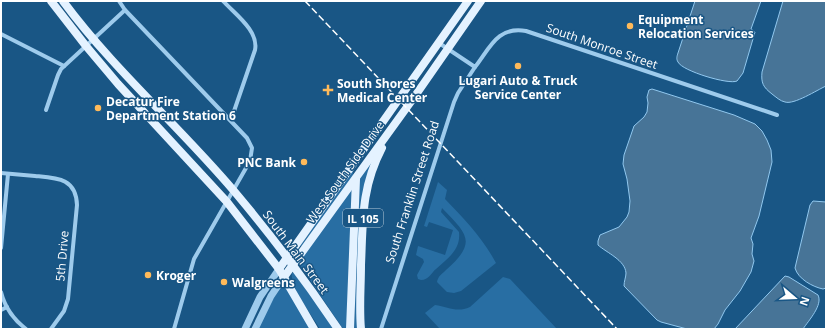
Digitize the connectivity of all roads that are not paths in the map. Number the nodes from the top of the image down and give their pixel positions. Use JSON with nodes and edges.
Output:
{"nodes":[{"id":1,"x":51,"y":1,"type":"edge"},
{"id":2,"x":64,"y":1,"type":"edge"},
{"id":3,"x":119,"y":1,"type":"edge"},
{"id":4,"x":223,"y":1,"type":"edge"},
{"id":5,"x":468,"y":1,"type":"edge"},
{"id":6,"x":481,"y":1,"type":"edge"},
{"id":7,"x":125,"y":10,"type":"junction"},
{"id":8,"x":1,"y":34,"type":"edge"},
{"id":9,"x":94,"y":39,"type":"junction"},
{"id":10,"x":438,"y":43,"type":"junction"},
{"id":11,"x":86,"y":46,"type":"junction"},
{"id":12,"x":448,"y":49,"type":"junction"},
{"id":13,"x":64,"y":66,"type":"junction"},
{"id":14,"x":475,"y":67,"type":"junction"},
{"id":15,"x":46,"y":110,"type":"dead end"},
{"id":16,"x":401,"y":115,"type":"junction"},
{"id":17,"x":778,"y":115,"type":"dead end"},
{"id":18,"x":231,"y":120,"type":"junction"},
{"id":19,"x":364,"y":147,"type":"junction"},
{"id":20,"x":1,"y":173,"type":"edge"},
{"id":21,"x":8,"y":174,"type":"junction"},
{"id":22,"x":356,"y":178,"type":"junction"},
{"id":23,"x":234,"y":191,"type":"junction"},
{"id":24,"x":227,"y":202,"type":"junction"},
{"id":25,"x":1,"y":248,"type":"edge"},
{"id":26,"x":287,"y":256,"type":"junction"},
{"id":27,"x":293,"y":265,"type":"junction"},
{"id":28,"x":279,"y":269,"type":"junction"},
{"id":29,"x":284,"y":277,"type":"junction"},
{"id":30,"x":1,"y":292,"type":"edge"},
{"id":31,"x":7,"y":308,"type":"junction"},
{"id":32,"x":1,"y":310,"type":"edge"},
{"id":33,"x":26,"y":329,"type":"edge"},
{"id":34,"x":51,"y":329,"type":"edge"},
{"id":35,"x":174,"y":329,"type":"edge"},
{"id":36,"x":245,"y":329,"type":"edge"},
{"id":37,"x":256,"y":329,"type":"edge"},
{"id":38,"x":314,"y":329,"type":"edge"},
{"id":39,"x":338,"y":329,"type":"edge"},
{"id":40,"x":350,"y":329,"type":"edge"},
{"id":41,"x":361,"y":329,"type":"edge"},
{"id":42,"x":381,"y":329,"type":"edge"}],
"edges":[{"from":1,"to":11,"type":"main road","name":"South Main Street"},
{"from":2,"to":9,"type":"main road","name":"South Main Street"},
{"from":3,"to":7,"type":"street"},
{"from":4,"to":18,"type":"street"},
{"from":5,"to":10,"type":"main road","name":"West South Side Drive","number":"IL 105"},
{"from":6,"to":12,"type":"main road","name":"West South Side Drive","number":"IL 105"},
{"from":7,"to":9,"type":"street"},
{"from":7,"to":18,"type":"street"},
{"from":8,"to":13,"type":"street"},
{"from":9,"to":11,"type":"street"},
{"from":9,"to":23,"type":"main road","name":"South Main Street"},
{"from":10,"to":12,"type":"street"},
{"from":10,"to":19,"type":"main road","name":"West South Side Drive","number":"IL 105"},
{"from":11,"to":13,"type":"street"},
{"from":11,"to":24,"type":"main road","name":"South Main Street"},
{"from":12,"to":14,"type":"street"},
{"from":12,"to":16,"type":"main road","name":"West South Side Drive","number":"IL 105"},
{"from":13,"to":15,"type":"street"},
{"from":14,"to":17,"type":"street","name":"South Monroe Street"},
{"from":14,"to":42,"type":"street","name":"South Franklin Street Road"},
{"from":16,"to":22,"type":"main road","name":"West South Side Drive"},
{"from":16,"to":41,"type":"main road","number":"IL 105"},
{"from":18,"to":23,"type":"street"},
{"from":19,"to":22,"type":"main road","number":"IL 105"},
{"from":19,"to":26,"type":"main road","name":"West South Side Drive"},
{"from":20,"to":21,"type":"street"},
{"from":21,"to":25,"type":"street"},
{"from":21,"to":34,"type":"street","name":"5th Drive"},
{"from":22,"to":27,"type":"main road","name":"West South Side Drive"},
{"from":22,"to":40,"type":"main road","number":"IL 105"},
{"from":23,"to":24,"type":"street"},
{"from":23,"to":26,"type":"main road","name":"South Main Street"},
{"from":24,"to":28,"type":"main road","name":"South Main Street"},
{"from":24,"to":35,"type":"street"},
{"from":26,"to":27,"type":"main road","name":"South Main Street"},
{"from":26,"to":28,"type":"main road"},
{"from":27,"to":29,"type":"main road","name":"West South Side Drive"},
{"from":27,"to":39,"type":"main road","name":"South Main Street"},
{"from":28,"to":29,"type":"main road","name":"South Main Street"},
{"from":28,"to":36,"type":"street"},
{"from":29,"to":37,"type":"street"},
{"from":29,"to":38,"type":"main road","name":"South Main Street"},
{"from":30,"to":31,"type":"street"},
{"from":31,"to":32,"type":"street"},
{"from":31,"to":33,"type":"street"}]}
